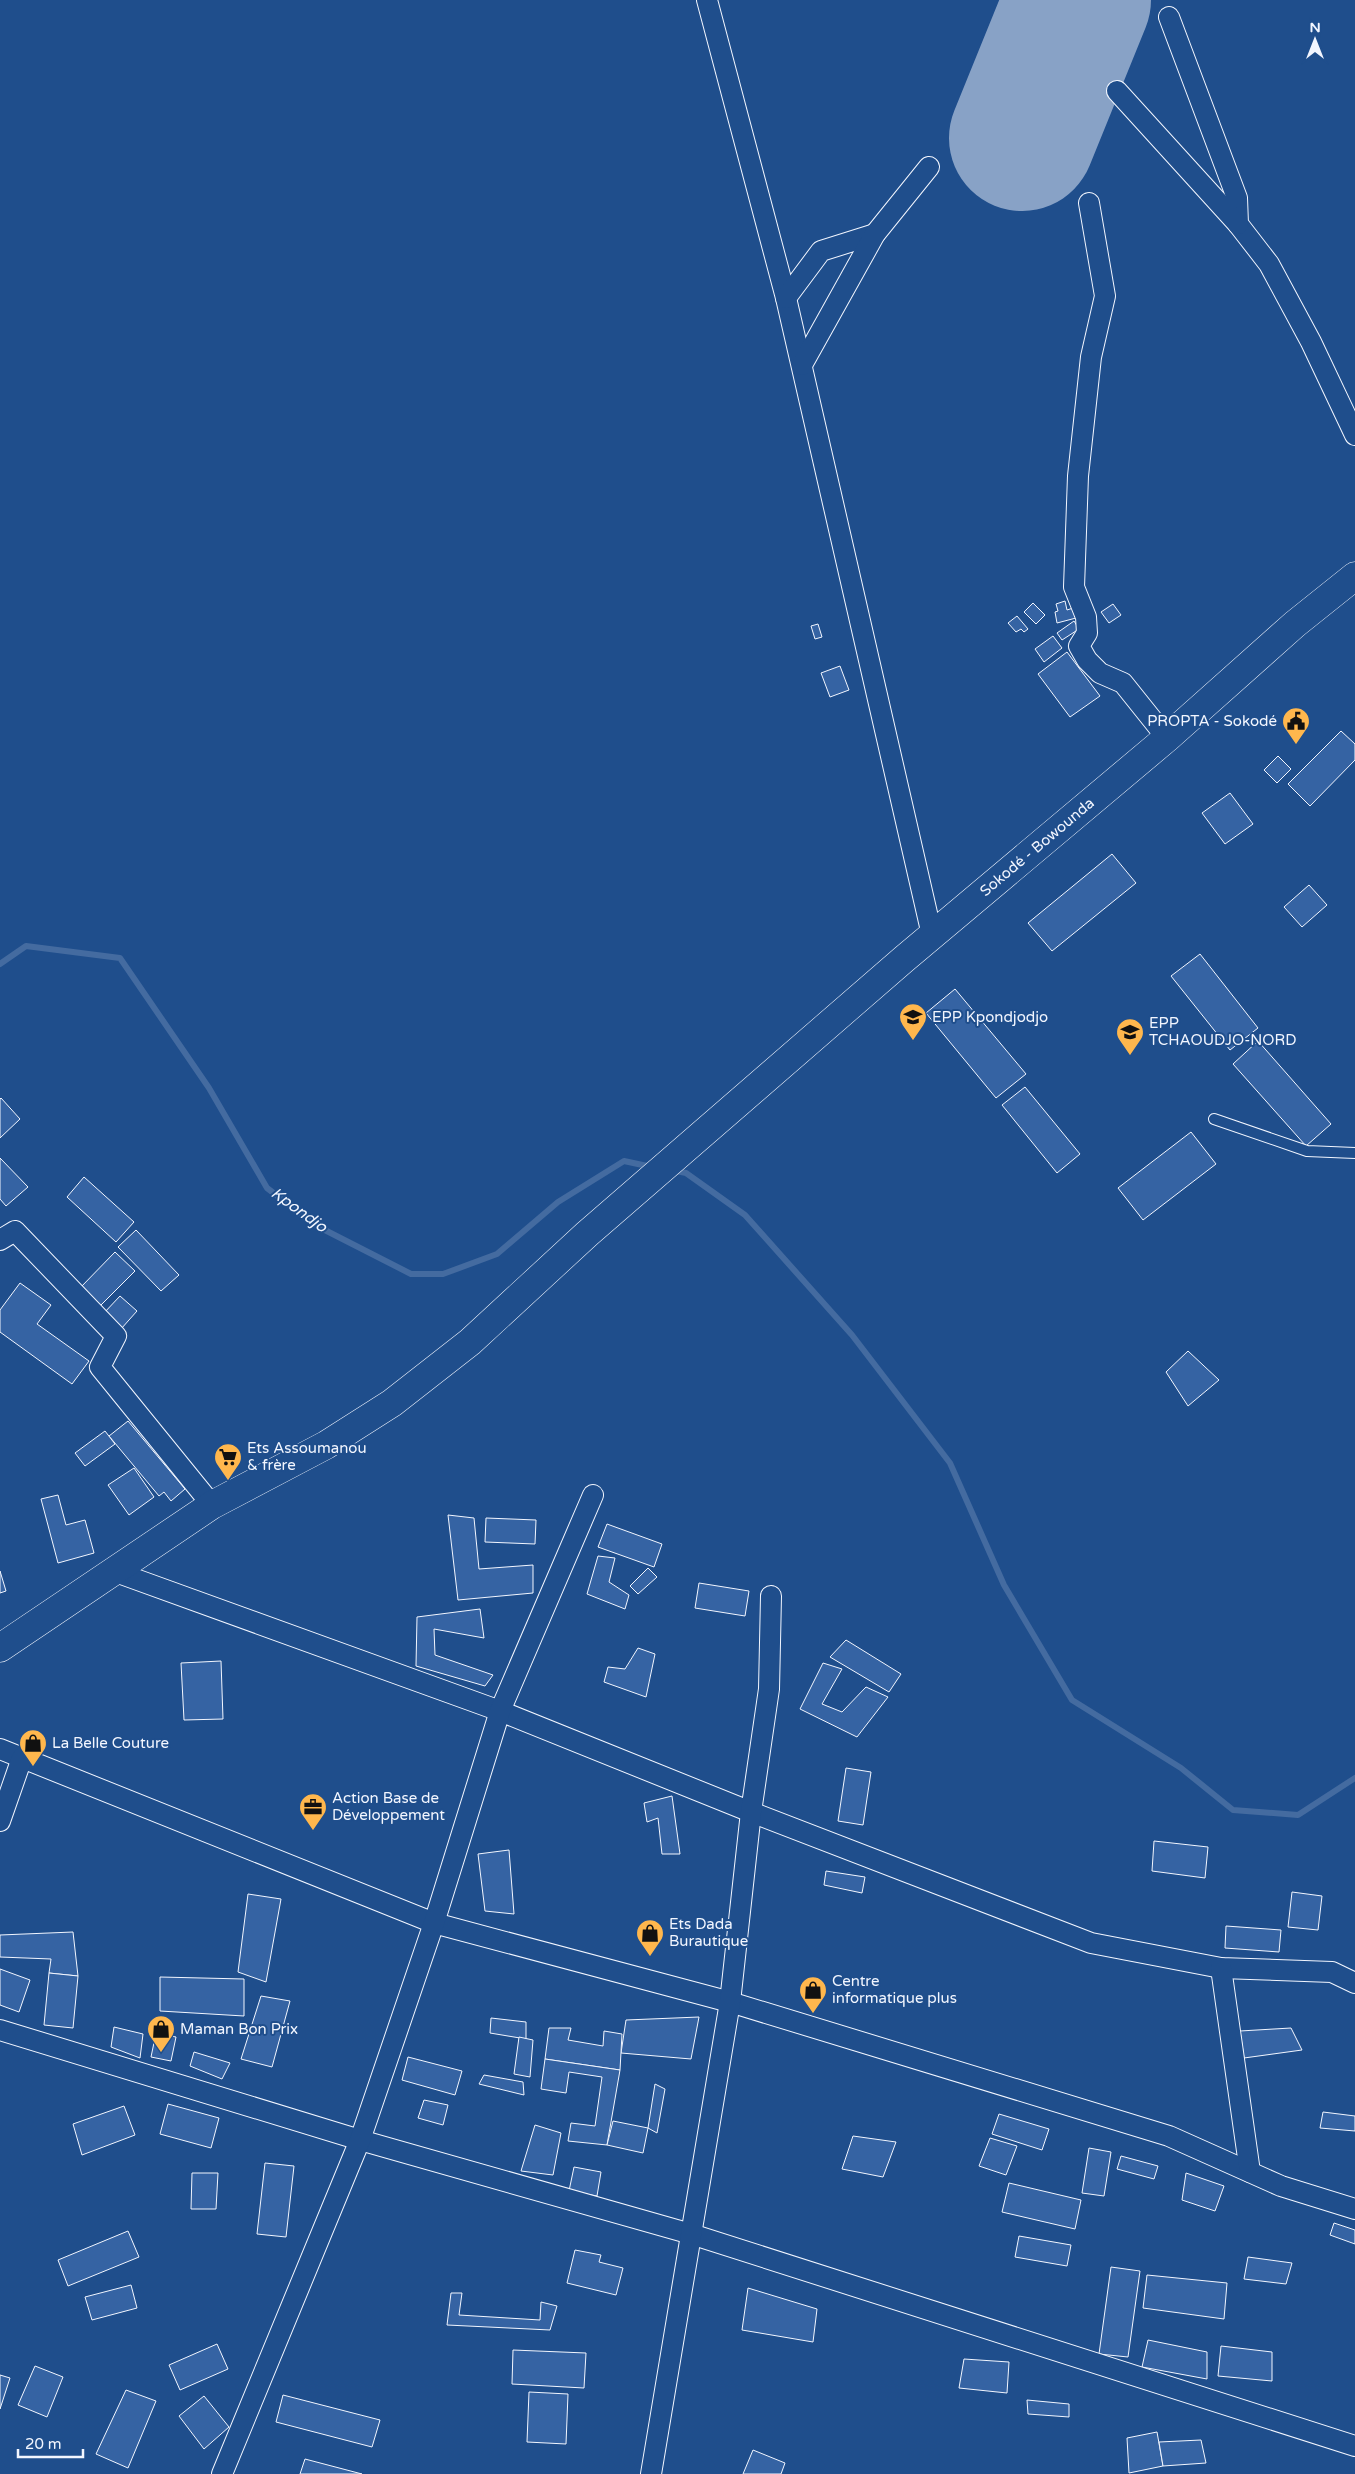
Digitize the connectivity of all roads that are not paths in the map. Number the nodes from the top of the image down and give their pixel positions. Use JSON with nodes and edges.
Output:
{"nodes":[{"id":1,"x":707,"y":0,"type":"edge"},
{"id":2,"x":1169,"y":17,"type":"dead end"},
{"id":3,"x":1117,"y":91,"type":"dead end"},
{"id":4,"x":929,"y":168,"type":"dead end"},
{"id":5,"x":1088,"y":204,"type":"dead end"},
{"id":6,"x":1238,"y":224,"type":"junction"},
{"id":7,"x":875,"y":234,"type":"junction"},
{"id":8,"x":786,"y":298,"type":"junction"},
{"id":9,"x":802,"y":365,"type":"junction"},
{"id":10,"x":1355,"y":435,"type":"edge"},
{"id":11,"x":1355,"y":576,"type":"edge"},
{"id":12,"x":1167,"y":738,"type":"junction"},
{"id":13,"x":932,"y":934,"type":"junction"},
{"id":14,"x":1214,"y":1119,"type":"dead end"},
{"id":15,"x":1355,"y":1153,"type":"edge"},
{"id":16,"x":0,"y":1240,"type":"edge"},
{"id":17,"x":594,"y":1495,"type":"dead end"},
{"id":18,"x":212,"y":1505,"type":"junction"},
{"id":19,"x":113,"y":1571,"type":"junction"},
{"id":20,"x":771,"y":1596,"type":"dead end"},
{"id":21,"x":0,"y":1648,"type":"edge"},
{"id":22,"x":500,"y":1711,"type":"junction"},
{"id":23,"x":0,"y":1749,"type":"edge"},
{"id":24,"x":22,"y":1758,"type":"junction"},
{"id":25,"x":751,"y":1812,"type":"junction"},
{"id":26,"x":0,"y":1821,"type":"edge"},
{"id":27,"x":434,"y":1923,"type":"junction"},
{"id":28,"x":1221,"y":1968,"type":"junction"},
{"id":29,"x":1355,"y":1983,"type":"edge"},
{"id":30,"x":730,"y":2002,"type":"junction"},
{"id":31,"x":0,"y":2030,"type":"edge"},
{"id":32,"x":360,"y":2140,"type":"junction"},
{"id":33,"x":1250,"y":2172,"type":"junction"},
{"id":34,"x":1355,"y":2209,"type":"edge"},
{"id":35,"x":691,"y":2234,"type":"junction"},
{"id":36,"x":1355,"y":2446,"type":"edge"},
{"id":37,"x":222,"y":2474,"type":"edge"},
{"id":38,"x":651,"y":2474,"type":"edge"}],
"edges":[{"from":1,"to":8,"type":"street"},
{"from":2,"to":6,"type":"street"},
{"from":3,"to":6,"type":"street"},
{"from":4,"to":7,"type":"street"},
{"from":5,"to":12,"type":"street"},
{"from":6,"to":10,"type":"street"},
{"from":7,"to":8,"type":"street"},
{"from":7,"to":9,"type":"street"},
{"from":8,"to":9,"type":"street"},
{"from":9,"to":13,"type":"street"},
{"from":11,"to":12,"type":"main road","name":"Sokodé - Bowounda"},
{"from":12,"to":13,"type":"main road","name":"Sokodé - Bowounda"},
{"from":13,"to":18,"type":"main road","name":"Sokodé - Bowounda"},
{"from":14,"to":15,"type":"lane"},
{"from":16,"to":18,"type":"street"},
{"from":17,"to":22,"type":"street"},
{"from":18,"to":19,"type":"main road","name":"Sokodé - Bowounda"},
{"from":19,"to":21,"type":"main road","name":"Sokodé - Bowounda"},
{"from":19,"to":22,"type":"street"},
{"from":20,"to":25,"type":"street"},
{"from":22,"to":25,"type":"street"},
{"from":22,"to":27,"type":"street"},
{"from":23,"to":24,"type":"street"},
{"from":24,"to":26,"type":"street"},
{"from":24,"to":27,"type":"street"},
{"from":25,"to":28,"type":"street"},
{"from":25,"to":30,"type":"street"},
{"from":27,"to":30,"type":"street"},
{"from":27,"to":32,"type":"street"},
{"from":28,"to":29,"type":"street"},
{"from":28,"to":33,"type":"street"},
{"from":30,"to":33,"type":"street"},
{"from":30,"to":35,"type":"street"},
{"from":31,"to":32,"type":"street"},
{"from":32,"to":35,"type":"street"},
{"from":32,"to":37,"type":"street"},
{"from":33,"to":34,"type":"street"},
{"from":35,"to":36,"type":"street"},
{"from":35,"to":38,"type":"street"}]}
